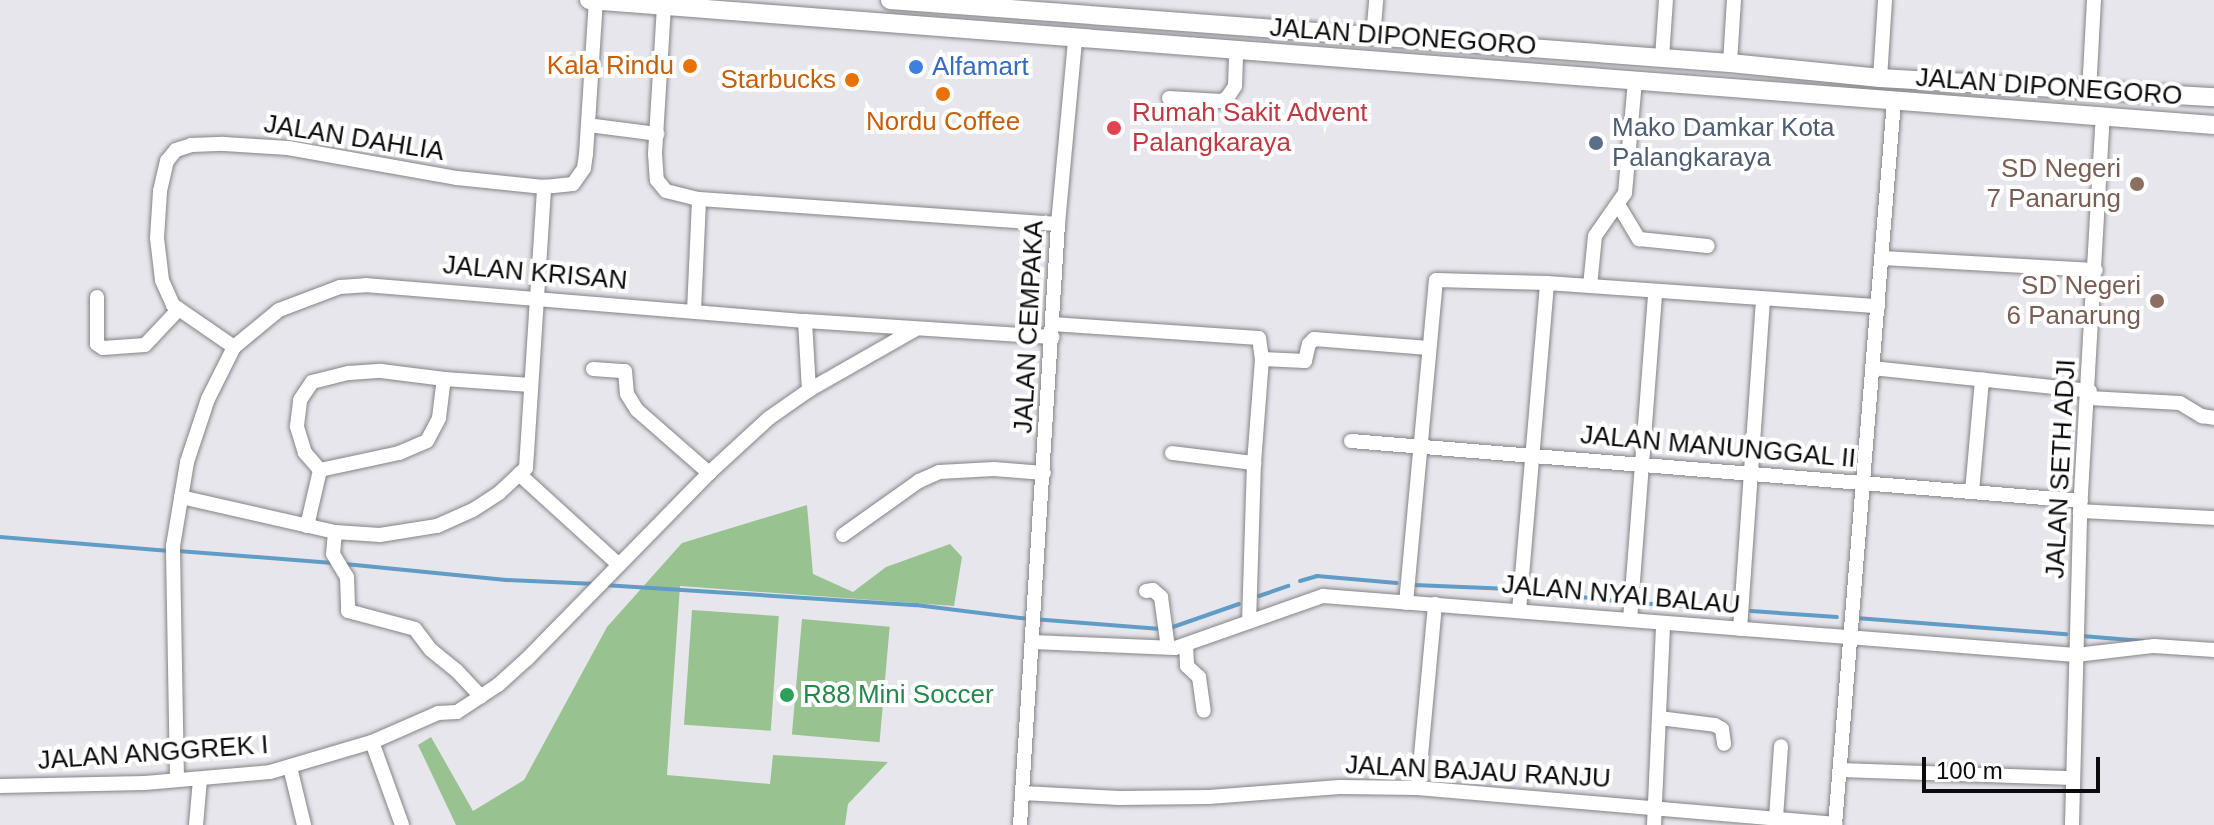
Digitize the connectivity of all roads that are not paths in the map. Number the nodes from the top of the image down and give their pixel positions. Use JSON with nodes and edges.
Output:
{"nodes":[{"id":1,"x":589,"y":0,"type":"edge"},
{"id":2,"x":890,"y":0,"type":"edge"},
{"id":3,"x":1376,"y":0,"type":"edge"},
{"id":4,"x":1666,"y":0,"type":"edge"},
{"id":5,"x":1734,"y":0,"type":"edge"},
{"id":6,"x":1885,"y":0,"type":"edge"},
{"id":7,"x":2094,"y":0,"type":"edge"},
{"id":8,"x":596,"y":1,"type":"edge"},
{"id":9,"x":664,"y":6,"type":"junction"},
{"id":10,"x":1076,"y":15,"type":"junction"},
{"id":11,"x":1193,"y":25,"type":"junction"},
{"id":12,"x":1373,"y":37,"type":"junction"},
{"id":13,"x":1075,"y":39,"type":"junction"},
{"id":14,"x":1519,"y":47,"type":"junction"},
{"id":15,"x":1192,"y":48,"type":"junction"},
{"id":16,"x":1236,"y":51,"type":"junction"},
{"id":17,"x":1662,"y":58,"type":"junction"},
{"id":18,"x":1730,"y":63,"type":"junction"},
{"id":19,"x":1517,"y":71,"type":"junction"},
{"id":20,"x":1880,"y":78,"type":"junction"},
{"id":21,"x":1635,"y":81,"type":"junction"},
{"id":22,"x":2089,"y":92,"type":"junction"},
{"id":23,"x":2214,"y":97,"type":"edge"},
{"id":24,"x":1169,"y":98,"type":"dead end"},
{"id":25,"x":1894,"y":101,"type":"junction"},
{"id":26,"x":2103,"y":116,"type":"junction"},
{"id":27,"x":588,"y":125,"type":"junction"},
{"id":28,"x":2214,"y":125,"type":"edge"},
{"id":29,"x":657,"y":134,"type":"junction"},
{"id":30,"x":544,"y":187,"type":"junction"},
{"id":31,"x":699,"y":199,"type":"junction"},
{"id":32,"x":1619,"y":206,"type":"junction"},
{"id":33,"x":1058,"y":224,"type":"junction"},
{"id":34,"x":1708,"y":246,"type":"dead end"},
{"id":35,"x":1881,"y":258,"type":"junction"},
{"id":36,"x":2096,"y":270,"type":"junction"},
{"id":37,"x":1547,"y":283,"type":"junction"},
{"id":38,"x":1590,"y":286,"type":"junction"},
{"id":39,"x":1655,"y":292,"type":"junction"},
{"id":40,"x":537,"y":296,"type":"junction"},
{"id":41,"x":97,"y":297,"type":"dead end"},
{"id":42,"x":1763,"y":300,"type":"junction"},
{"id":43,"x":1878,"y":306,"type":"junction"},
{"id":44,"x":178,"y":310,"type":"junction"},
{"id":45,"x":694,"y":311,"type":"junction"},
{"id":46,"x":805,"y":321,"type":"junction"},
{"id":47,"x":917,"y":329,"type":"junction"},
{"id":48,"x":1052,"y":330,"type":"junction"},
{"id":49,"x":234,"y":347,"type":"junction"},
{"id":50,"x":1429,"y":348,"type":"junction"},
{"id":51,"x":1262,"y":359,"type":"junction"},
{"id":52,"x":1872,"y":368,"type":"junction"},
{"id":53,"x":593,"y":369,"type":"dead end"},
{"id":54,"x":444,"y":379,"type":"junction"},
{"id":55,"x":1982,"y":379,"type":"junction"},
{"id":56,"x":531,"y":385,"type":"junction"},
{"id":57,"x":809,"y":390,"type":"junction"},
{"id":58,"x":2089,"y":394,"type":"junction"},
{"id":59,"x":2214,"y":418,"type":"edge"},
{"id":60,"x":1351,"y":441,"type":"dead end"},
{"id":61,"x":1420,"y":446,"type":"junction"},
{"id":62,"x":1172,"y":453,"type":"dead end"},
{"id":63,"x":1532,"y":456,"type":"junction"},
{"id":64,"x":1640,"y":462,"type":"junction"},
{"id":65,"x":1254,"y":463,"type":"junction"},
{"id":66,"x":320,"y":470,"type":"junction"},
{"id":67,"x":709,"y":473,"type":"junction"},
{"id":68,"x":1044,"y":473,"type":"junction"},
{"id":69,"x":1750,"y":473,"type":"junction"},
{"id":70,"x":519,"y":474,"type":"junction"},
{"id":71,"x":1864,"y":483,"type":"junction"},
{"id":72,"x":1972,"y":492,"type":"junction"},
{"id":73,"x":181,"y":497,"type":"junction"},
{"id":74,"x":2081,"y":506,"type":"junction"},
{"id":75,"x":2214,"y":518,"type":"edge"},
{"id":76,"x":307,"y":526,"type":"junction"},
{"id":77,"x":335,"y":532,"type":"junction"},
{"id":78,"x":843,"y":535,"type":"dead end"},
{"id":79,"x":613,"y":569,"type":"junction"},
{"id":80,"x":1146,"y":591,"type":"dead end"},
{"id":81,"x":1407,"y":594,"type":"junction"},
{"id":82,"x":1520,"y":602,"type":"junction"},
{"id":83,"x":1435,"y":604,"type":"junction"},
{"id":84,"x":1248,"y":613,"type":"junction"},
{"id":85,"x":1630,"y":613,"type":"junction"},
{"id":86,"x":1740,"y":621,"type":"junction"},
{"id":87,"x":1663,"y":623,"type":"junction"},
{"id":88,"x":1033,"y":629,"type":"junction"},
{"id":89,"x":1851,"y":629,"type":"junction"},
{"id":90,"x":1168,"y":640,"type":"junction"},
{"id":91,"x":1186,"y":645,"type":"junction"},
{"id":92,"x":2076,"y":647,"type":"junction"},
{"id":93,"x":2214,"y":650,"type":"edge"},
{"id":94,"x":481,"y":697,"type":"junction"},
{"id":95,"x":1204,"y":711,"type":"dead end"},
{"id":96,"x":1659,"y":718,"type":"junction"},
{"id":97,"x":372,"y":742,"type":"junction"},
{"id":98,"x":1724,"y":744,"type":"dead end"},
{"id":99,"x":1781,"y":746,"type":"dead end"},
{"id":100,"x":290,"y":767,"type":"junction"},
{"id":101,"x":1840,"y":770,"type":"junction"},
{"id":102,"x":2073,"y":778,"type":"junction"},
{"id":103,"x":200,"y":779,"type":"junction"},
{"id":104,"x":177,"y":780,"type":"junction"},
{"id":105,"x":0,"y":786,"type":"edge"},
{"id":106,"x":1418,"y":788,"type":"junction"},
{"id":107,"x":1022,"y":793,"type":"junction"},
{"id":108,"x":1654,"y":808,"type":"junction"},
{"id":109,"x":1776,"y":818,"type":"junction"},
{"id":110,"x":196,"y":825,"type":"edge"},
{"id":111,"x":304,"y":825,"type":"edge"},
{"id":112,"x":402,"y":825,"type":"edge"},
{"id":113,"x":1020,"y":825,"type":"edge"},
{"id":114,"x":1654,"y":825,"type":"edge"},
{"id":115,"x":1835,"y":825,"type":"edge"},
{"id":116,"x":2072,"y":825,"type":"edge"}],
"edges":[{"from":1,"to":8,"type":"main road","name":"JALAN DIPONEGORO"},
{"from":2,"to":10,"type":"main road","name":"JALAN DIPONEGORO"},
{"from":3,"to":12,"type":"street"},
{"from":4,"to":17,"type":"street"},
{"from":5,"to":18,"type":"street"},
{"from":6,"to":20,"type":"street"},
{"from":7,"to":22,"type":"street"},
{"from":8,"to":9,"type":"main road","name":"JALAN DIPONEGORO"},
{"from":8,"to":27,"type":"street","name":"JALAN DAHLIA"},
{"from":9,"to":13,"type":"main road","name":"JALAN DIPONEGORO"},
{"from":9,"to":29,"type":"street"},
{"from":10,"to":11,"type":"main road","name":"JALAN DIPONEGORO"},
{"from":10,"to":13,"type":"main road"},
{"from":11,"to":12,"type":"main road","name":"JALAN DIPONEGORO"},
{"from":11,"to":15,"type":"main road"},
{"from":12,"to":14,"type":"main road","name":"JALAN DIPONEGORO"},
{"from":13,"to":15,"type":"main road","name":"JALAN DIPONEGORO"},
{"from":13,"to":33,"type":"street","name":"JALAN CEMPAKA"},
{"from":14,"to":17,"type":"main road","name":"JALAN DIPONEGORO"},
{"from":14,"to":19,"type":"main road"},
{"from":15,"to":16,"type":"main road","name":"JALAN DIPONEGORO"},
{"from":16,"to":19,"type":"main road","name":"JALAN DIPONEGORO"},
{"from":16,"to":24,"type":"street"},
{"from":17,"to":18,"type":"main road","name":"JALAN DIPONEGORO"},
{"from":18,"to":20,"type":"main road","name":"JALAN DIPONEGORO"},
{"from":19,"to":21,"type":"main road","name":"JALAN DIPONEGORO"},
{"from":20,"to":22,"type":"main road","name":"JALAN DIPONEGORO"},
{"from":21,"to":25,"type":"main road","name":"JALAN DIPONEGORO"},
{"from":21,"to":32,"type":"street"},
{"from":22,"to":23,"type":"main road","name":"JALAN DIPONEGORO"},
{"from":25,"to":26,"type":"main road","name":"JALAN DIPONEGORO"},
{"from":25,"to":35,"type":"street"},
{"from":26,"to":28,"type":"main road","name":"JALAN DIPONEGORO"},
{"from":26,"to":36,"type":"street","name":"JALAN SETH ADJI"},
{"from":27,"to":29,"type":"street"},
{"from":27,"to":30,"type":"street","name":"JALAN DAHLIA"},
{"from":29,"to":31,"type":"street"},
{"from":30,"to":40,"type":"street"},
{"from":30,"to":44,"type":"street","name":"JALAN DAHLIA"},
{"from":31,"to":33,"type":"street"},
{"from":31,"to":45,"type":"street"},
{"from":32,"to":34,"type":"street"},
{"from":32,"to":38,"type":"street"},
{"from":33,"to":48,"type":"street","name":"JALAN CEMPAKA"},
{"from":35,"to":36,"type":"street"},
{"from":35,"to":43,"type":"street"},
{"from":36,"to":58,"type":"street","name":"JALAN SETH ADJI"},
{"from":37,"to":38,"type":"street"},
{"from":37,"to":50,"type":"street"},
{"from":37,"to":63,"type":"street"},
{"from":38,"to":39,"type":"street"},
{"from":39,"to":42,"type":"street"},
{"from":39,"to":64,"type":"street"},
{"from":40,"to":45,"type":"street","name":"JALAN KRISAN"},
{"from":40,"to":49,"type":"street","name":"JALAN KRISAN"},
{"from":40,"to":56,"type":"street"},
{"from":41,"to":44,"type":"street"},
{"from":42,"to":43,"type":"street"},
{"from":42,"to":69,"type":"street"},
{"from":43,"to":52,"type":"street"},
{"from":44,"to":49,"type":"street"},
{"from":45,"to":46,"type":"street","name":"JALAN KRISAN"},
{"from":46,"to":47,"type":"street","name":"JALAN KRISAN"},
{"from":46,"to":57,"type":"street"},
{"from":47,"to":48,"type":"street","name":"JALAN KRISAN"},
{"from":47,"to":57,"type":"street"},
{"from":48,"to":51,"type":"street","name":"JALAN KRISAN"},
{"from":48,"to":68,"type":"street","name":"JALAN CEMPAKA"},
{"from":49,"to":73,"type":"street","name":"JALAN KRISAN"},
{"from":50,"to":51,"type":"street"},
{"from":50,"to":61,"type":"street"},
{"from":51,"to":65,"type":"street"},
{"from":52,"to":55,"type":"street"},
{"from":52,"to":71,"type":"street"},
{"from":53,"to":67,"type":"street"},
{"from":54,"to":56,"type":"street"},
{"from":54,"to":66,"type":"street"},
{"from":54,"to":66,"type":"street"},
{"from":55,"to":58,"type":"street"},
{"from":55,"to":72,"type":"street"},
{"from":56,"to":70,"type":"street"},
{"from":57,"to":67,"type":"street"},
{"from":58,"to":59,"type":"street"},
{"from":58,"to":74,"type":"street","name":"JALAN SETH ADJI"},
{"from":60,"to":61,"type":"street","name":"JALAN MANUNGGAL II"},
{"from":61,"to":63,"type":"street","name":"JALAN MANUNGGAL II"},
{"from":61,"to":81,"type":"street"},
{"from":62,"to":65,"type":"street"},
{"from":63,"to":64,"type":"street","name":"JALAN MANUNGGAL II"},
{"from":63,"to":82,"type":"street"},
{"from":64,"to":69,"type":"street","name":"JALAN MANUNGGAL II"},
{"from":64,"to":85,"type":"street"},
{"from":65,"to":84,"type":"street"},
{"from":66,"to":76,"type":"street"},
{"from":67,"to":79,"type":"street"},
{"from":68,"to":78,"type":"street"},
{"from":68,"to":88,"type":"street","name":"JALAN CEMPAKA"},
{"from":69,"to":71,"type":"street","name":"JALAN MANUNGGAL II"},
{"from":69,"to":86,"type":"street"},
{"from":70,"to":77,"type":"street"},
{"from":70,"to":79,"type":"street"},
{"from":71,"to":72,"type":"street","name":"JALAN MANUNGGAL II"},
{"from":71,"to":89,"type":"street"},
{"from":72,"to":74,"type":"street","name":"JALAN MANUNGGAL II"},
{"from":73,"to":76,"type":"street"},
{"from":73,"to":104,"type":"street","name":"JALAN KRISAN"},
{"from":74,"to":75,"type":"street","name":"JALAN MANUNGGAL II"},
{"from":74,"to":92,"type":"street","name":"JALAN SETH ADJI"},
{"from":76,"to":77,"type":"street"},
{"from":77,"to":94,"type":"street"},
{"from":79,"to":94,"type":"street","name":"JALAN ANGGREK I"},
{"from":80,"to":90,"type":"street"},
{"from":81,"to":83,"type":"street","name":"JALAN NYAI BALAU"},
{"from":81,"to":84,"type":"street","name":"JALAN NYAI BALAU"},
{"from":82,"to":83,"type":"street","name":"JALAN NYAI BALAU"},
{"from":82,"to":85,"type":"street","name":"JALAN NYAI BALAU"},
{"from":83,"to":106,"type":"street"},
{"from":84,"to":91,"type":"street","name":"JALAN NYAI BALAU"},
{"from":85,"to":87,"type":"street","name":"JALAN NYAI BALAU"},
{"from":86,"to":87,"type":"street","name":"JALAN NYAI BALAU"},
{"from":86,"to":89,"type":"street","name":"JALAN NYAI BALAU"},
{"from":87,"to":96,"type":"street"},
{"from":88,"to":90,"type":"street","name":"JALAN NYAI BALAU"},
{"from":88,"to":107,"type":"street","name":"JALAN CEMPAKA"},
{"from":89,"to":92,"type":"street","name":"JALAN NYAI BALAU"},
{"from":89,"to":101,"type":"street"},
{"from":90,"to":91,"type":"street","name":"JALAN NYAI BALAU"},
{"from":91,"to":95,"type":"street"},
{"from":92,"to":93,"type":"street","name":"JALAN NYAI BALAU"},
{"from":92,"to":102,"type":"street","name":"JALAN SETH ADJI"},
{"from":94,"to":97,"type":"street","name":"JALAN ANGGREK I"},
{"from":96,"to":98,"type":"street"},
{"from":96,"to":108,"type":"street"},
{"from":97,"to":100,"type":"street","name":"JALAN ANGGREK I"},
{"from":97,"to":112,"type":"street"},
{"from":99,"to":109,"type":"street"},
{"from":100,"to":103,"type":"street","name":"JALAN ANGGREK I"},
{"from":100,"to":111,"type":"street"},
{"from":101,"to":102,"type":"street"},
{"from":101,"to":115,"type":"street"},
{"from":102,"to":116,"type":"street","name":"JALAN SETH ADJI"},
{"from":103,"to":104,"type":"street","name":"JALAN ANGGREK I"},
{"from":103,"to":110,"type":"street"},
{"from":104,"to":105,"type":"street","name":"JALAN ANGGREK I"},
{"from":106,"to":107,"type":"street","name":"JALAN BAJAU RANJU"},
{"from":106,"to":108,"type":"street","name":"JALAN BAJAU RANJU"},
{"from":107,"to":113,"type":"street","name":"JALAN CEMPAKA"},
{"from":108,"to":109,"type":"street","name":"JALAN BAJAU RANJU"},
{"from":108,"to":114,"type":"street"},
{"from":109,"to":115,"type":"street","name":"JALAN BAJAU RANJU"}]}
